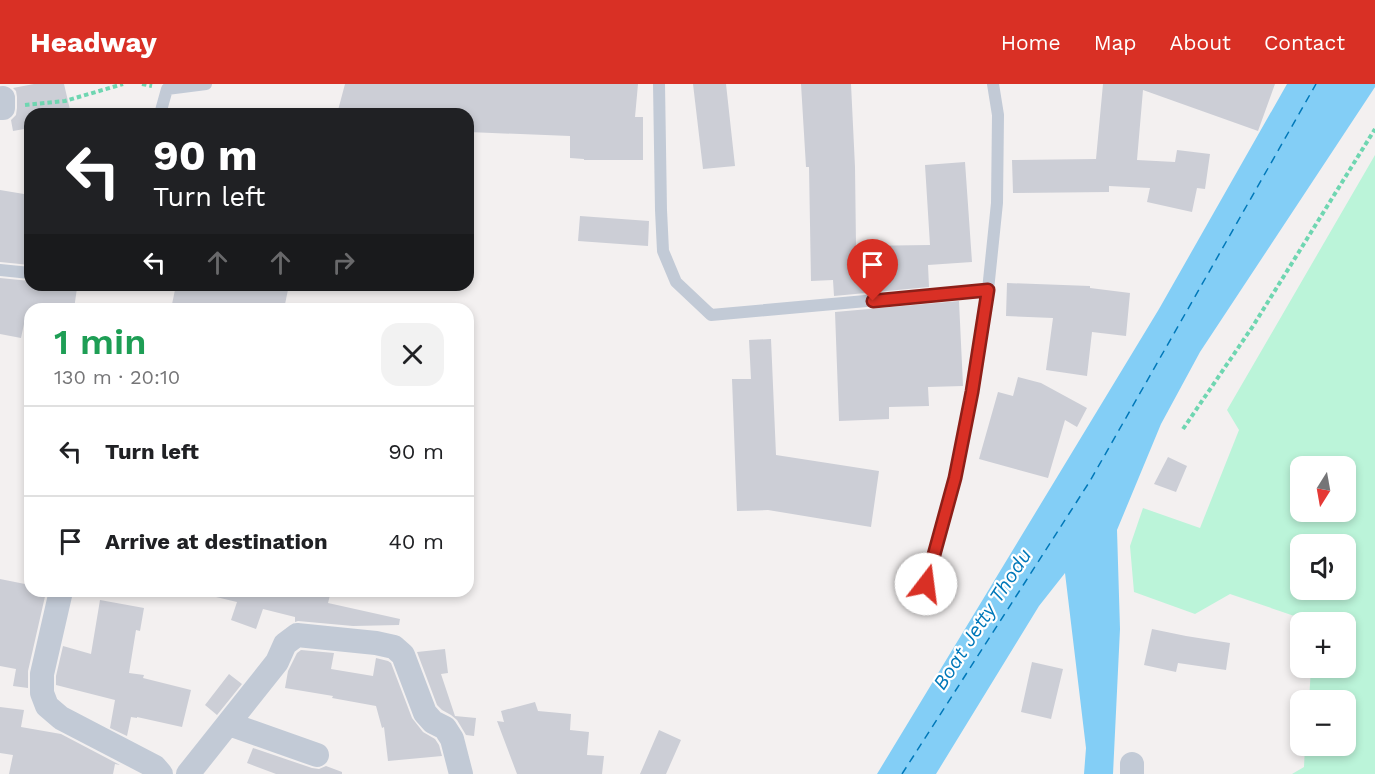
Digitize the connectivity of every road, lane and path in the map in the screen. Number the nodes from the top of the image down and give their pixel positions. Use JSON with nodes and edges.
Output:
{"nodes":[{"id":1,"x":123,"y":84,"type":"edge"},
{"id":2,"x":206,"y":84,"type":"edge"},
{"id":3,"x":659,"y":84,"type":"edge"},
{"id":4,"x":993,"y":84,"type":"edge"},
{"id":5,"x":6,"y":104,"type":"edge"},
{"id":6,"x":162,"y":108,"type":"edge"},
{"id":7,"x":1375,"y":129,"type":"edge"},
{"id":8,"x":0,"y":270,"type":"edge"},
{"id":9,"x":24,"y":272,"type":"edge"},
{"id":10,"x":988,"y":290,"type":"junction"},
{"id":11,"x":1183,"y":429,"type":"dead end"},
{"id":12,"x":926,"y":584,"type":"dead end"},
{"id":13,"x":60,"y":597,"type":"edge"},
{"id":14,"x":229,"y":724,"type":"junction"},
{"id":15,"x":317,"y":755,"type":"dead end"},
{"id":16,"x":161,"y":774,"type":"edge"},
{"id":17,"x":188,"y":774,"type":"edge"},
{"id":18,"x":461,"y":774,"type":"edge"}],
"edges":[{"from":1,"to":5,"type":"path"},
{"from":2,"to":6,"type":"lane"},
{"from":3,"to":10,"type":"lane"},
{"from":4,"to":10,"type":"lane"},
{"from":7,"to":11,"type":"path"},
{"from":8,"to":9,"type":"lane"},
{"from":10,"to":12,"type":"lane"},
{"from":13,"to":16,"type":"street"},
{"from":14,"to":15,"type":"street"},
{"from":14,"to":17,"type":"street"},
{"from":14,"to":18,"type":"street"}]}
